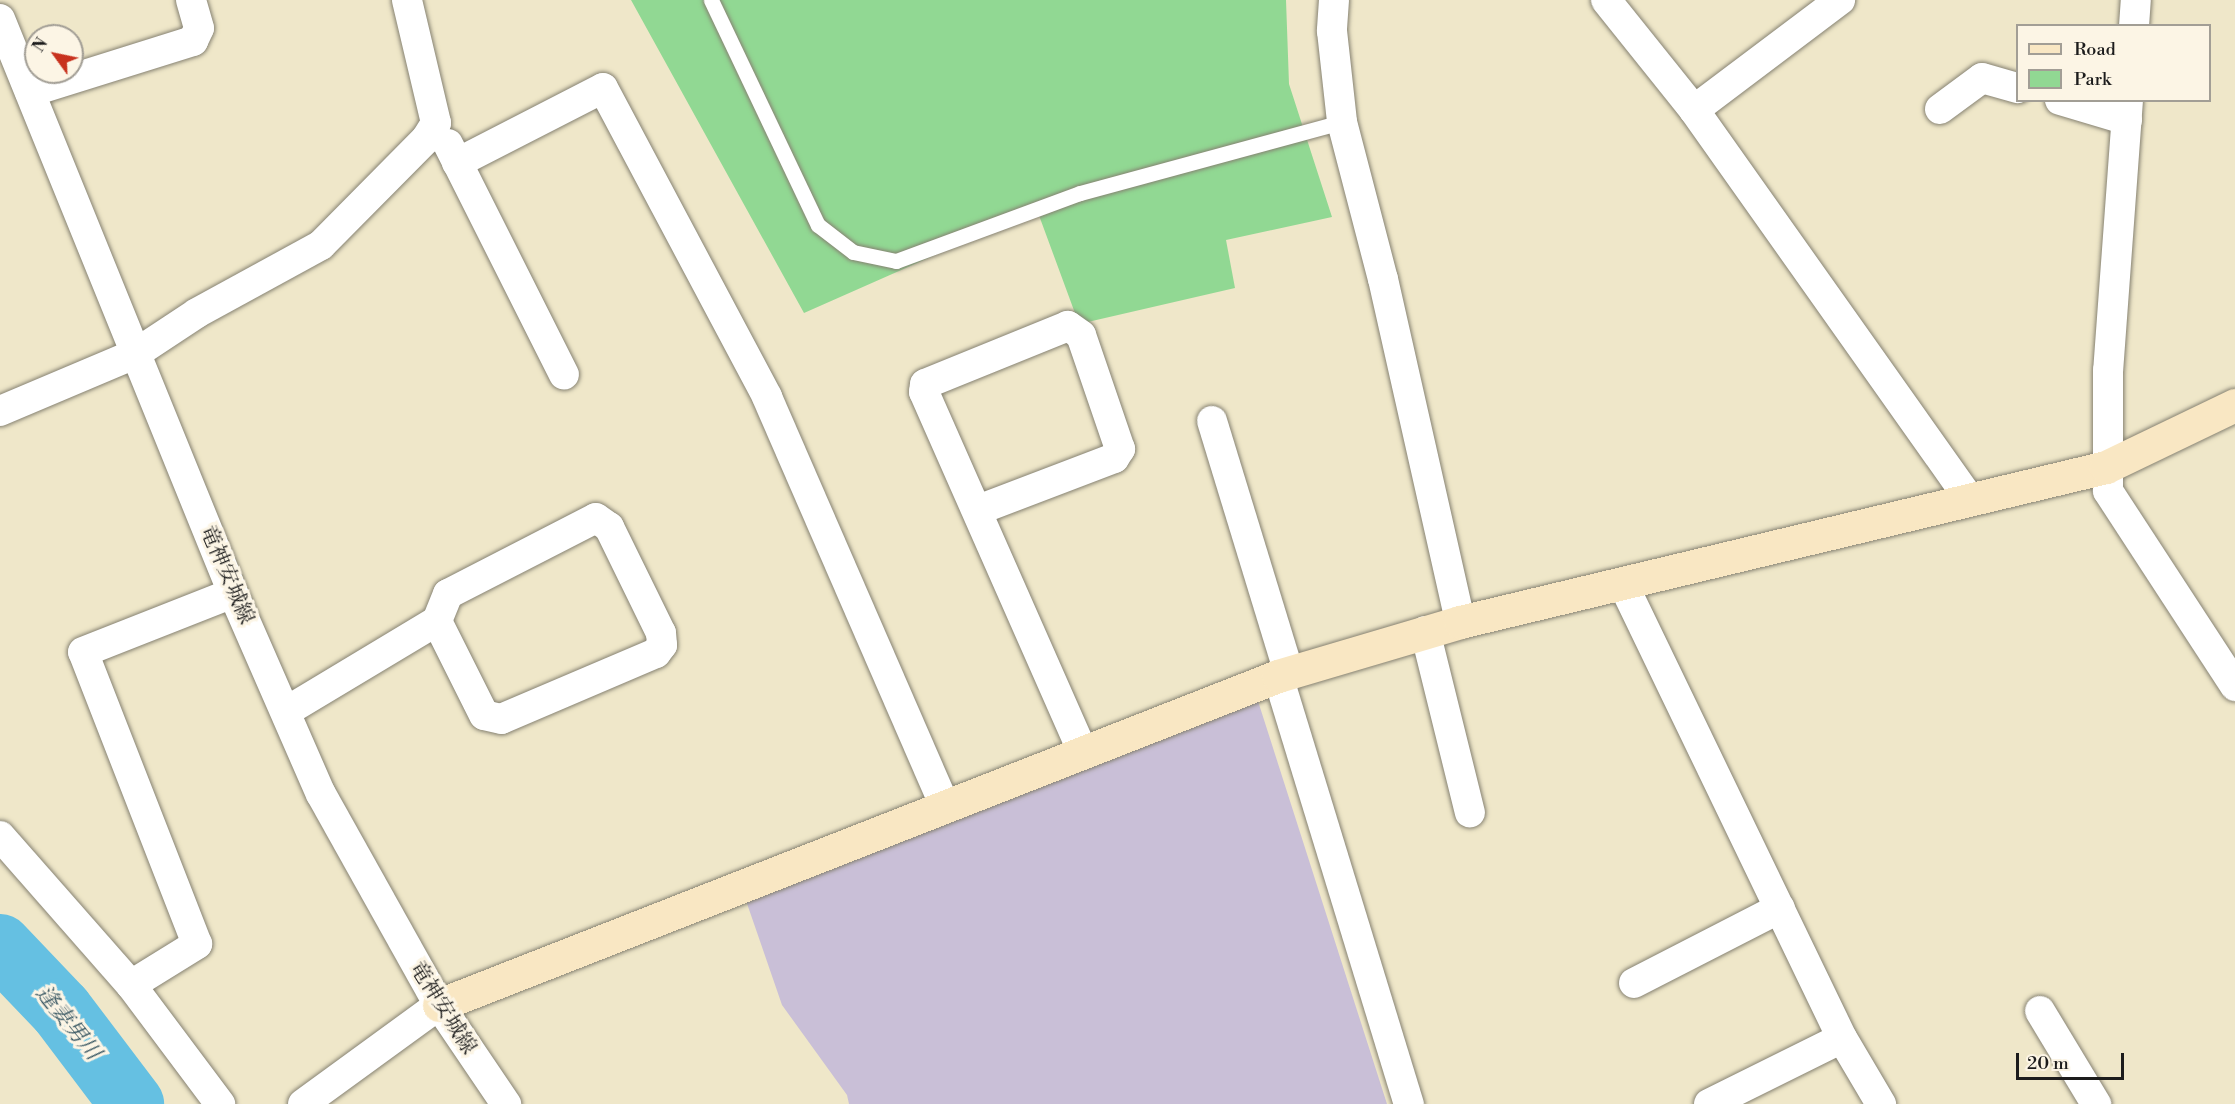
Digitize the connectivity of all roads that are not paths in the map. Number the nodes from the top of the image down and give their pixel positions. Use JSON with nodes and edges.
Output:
{"nodes":[{"id":1,"x":191,"y":0,"type":"edge"},
{"id":2,"x":407,"y":0,"type":"edge"},
{"id":3,"x":711,"y":0,"type":"edge"},
{"id":4,"x":1334,"y":0,"type":"edge"},
{"id":5,"x":1606,"y":0,"type":"edge"},
{"id":6,"x":1840,"y":0,"type":"edge"},
{"id":7,"x":2136,"y":0,"type":"edge"},
{"id":8,"x":0,"y":19,"type":"edge"},
{"id":9,"x":2134,"y":24,"type":"edge"},
{"id":10,"x":2016,"y":87,"type":"edge"},
{"id":11,"x":30,"y":92,"type":"junction"},
{"id":12,"x":2073,"y":102,"type":"edge"},
{"id":13,"x":1940,"y":109,"type":"dead end"},
{"id":14,"x":1694,"y":110,"type":"junction"},
{"id":15,"x":2127,"y":110,"type":"edge"},
{"id":16,"x":1342,"y":122,"type":"junction"},
{"id":17,"x":436,"y":123,"type":"junction"},
{"id":18,"x":457,"y":163,"type":"junction"},
{"id":19,"x":135,"y":354,"type":"junction"},
{"id":20,"x":564,"y":375,"type":"dead end"},
{"id":21,"x":2235,"y":405,"type":"edge"},
{"id":22,"x":0,"y":411,"type":"edge"},
{"id":23,"x":1212,"y":421,"type":"dead end"},
{"id":24,"x":2106,"y":467,"type":"junction"},
{"id":25,"x":1968,"y":497,"type":"junction"},
{"id":26,"x":978,"y":510,"type":"junction"},
{"id":27,"x":1623,"y":584,"type":"junction"},
{"id":28,"x":233,"y":593,"type":"junction"},
{"id":29,"x":437,"y":621,"type":"junction"},
{"id":30,"x":1460,"y":622,"type":"junction"},
{"id":31,"x":1425,"y":631,"type":"junction"},
{"id":32,"x":1284,"y":674,"type":"junction"},
{"id":33,"x":2235,"y":686,"type":"edge"},
{"id":34,"x":287,"y":711,"type":"junction"},
{"id":35,"x":1082,"y":750,"type":"junction"},
{"id":36,"x":945,"y":807,"type":"junction"},
{"id":37,"x":1470,"y":813,"type":"dead end"},
{"id":38,"x":0,"y":836,"type":"edge"},
{"id":39,"x":1780,"y":908,"type":"junction"},
{"id":40,"x":1634,"y":983,"type":"dead end"},
{"id":41,"x":131,"y":985,"type":"junction"},
{"id":42,"x":439,"y":1005,"type":"junction"},
{"id":43,"x":2040,"y":1011,"type":"dead end"},
{"id":44,"x":1842,"y":1038,"type":"junction"},
{"id":45,"x":220,"y":1104,"type":"edge"},
{"id":46,"x":303,"y":1104,"type":"edge"},
{"id":47,"x":506,"y":1104,"type":"edge"},
{"id":48,"x":1409,"y":1104,"type":"edge"},
{"id":49,"x":1709,"y":1104,"type":"edge"},
{"id":50,"x":1881,"y":1104,"type":"edge"},
{"id":51,"x":2096,"y":1104,"type":"edge"}],
"edges":[{"from":1,"to":11,"type":"street"},
{"from":2,"to":17,"type":"street"},
{"from":3,"to":16,"type":"lane"},
{"from":4,"to":16,"type":"street"},
{"from":5,"to":14,"type":"street"},
{"from":6,"to":14,"type":"street"},
{"from":7,"to":9,"type":"street"},
{"from":8,"to":11,"type":"street","name":"竜神安城線"},
{"from":10,"to":13,"type":"street"},
{"from":11,"to":19,"type":"street","name":"竜神安城線"},
{"from":12,"to":15,"type":"street"},
{"from":14,"to":25,"type":"street"},
{"from":15,"to":24,"type":"street"},
{"from":16,"to":30,"type":"street"},
{"from":17,"to":18,"type":"street"},
{"from":17,"to":19,"type":"street"},
{"from":18,"to":20,"type":"street"},
{"from":18,"to":36,"type":"street"},
{"from":19,"to":22,"type":"street"},
{"from":19,"to":28,"type":"street","name":"竜神安城線"},
{"from":21,"to":24,"type":"street"},
{"from":23,"to":32,"type":"street"},
{"from":24,"to":25,"type":"street"},
{"from":24,"to":33,"type":"street"},
{"from":25,"to":27,"type":"street"},
{"from":26,"to":26,"type":"street"},
{"from":26,"to":35,"type":"street"},
{"from":27,"to":30,"type":"street"},
{"from":27,"to":39,"type":"street"},
{"from":28,"to":34,"type":"street","name":"竜神安城線"},
{"from":28,"to":41,"type":"street"},
{"from":29,"to":29,"type":"street"},
{"from":29,"to":34,"type":"street"},
{"from":30,"to":31,"type":"street"},
{"from":31,"to":32,"type":"street"},
{"from":31,"to":37,"type":"street"},
{"from":32,"to":35,"type":"street"},
{"from":32,"to":48,"type":"street"},
{"from":34,"to":42,"type":"street","name":"竜神安城線"},
{"from":35,"to":36,"type":"street"},
{"from":36,"to":42,"type":"street"},
{"from":38,"to":41,"type":"street"},
{"from":39,"to":40,"type":"street"},
{"from":39,"to":44,"type":"street"},
{"from":41,"to":45,"type":"street"},
{"from":42,"to":46,"type":"street"},
{"from":42,"to":47,"type":"street","name":"竜神安城線"},
{"from":43,"to":51,"type":"street"},
{"from":44,"to":49,"type":"street"},
{"from":44,"to":50,"type":"street"}]}
